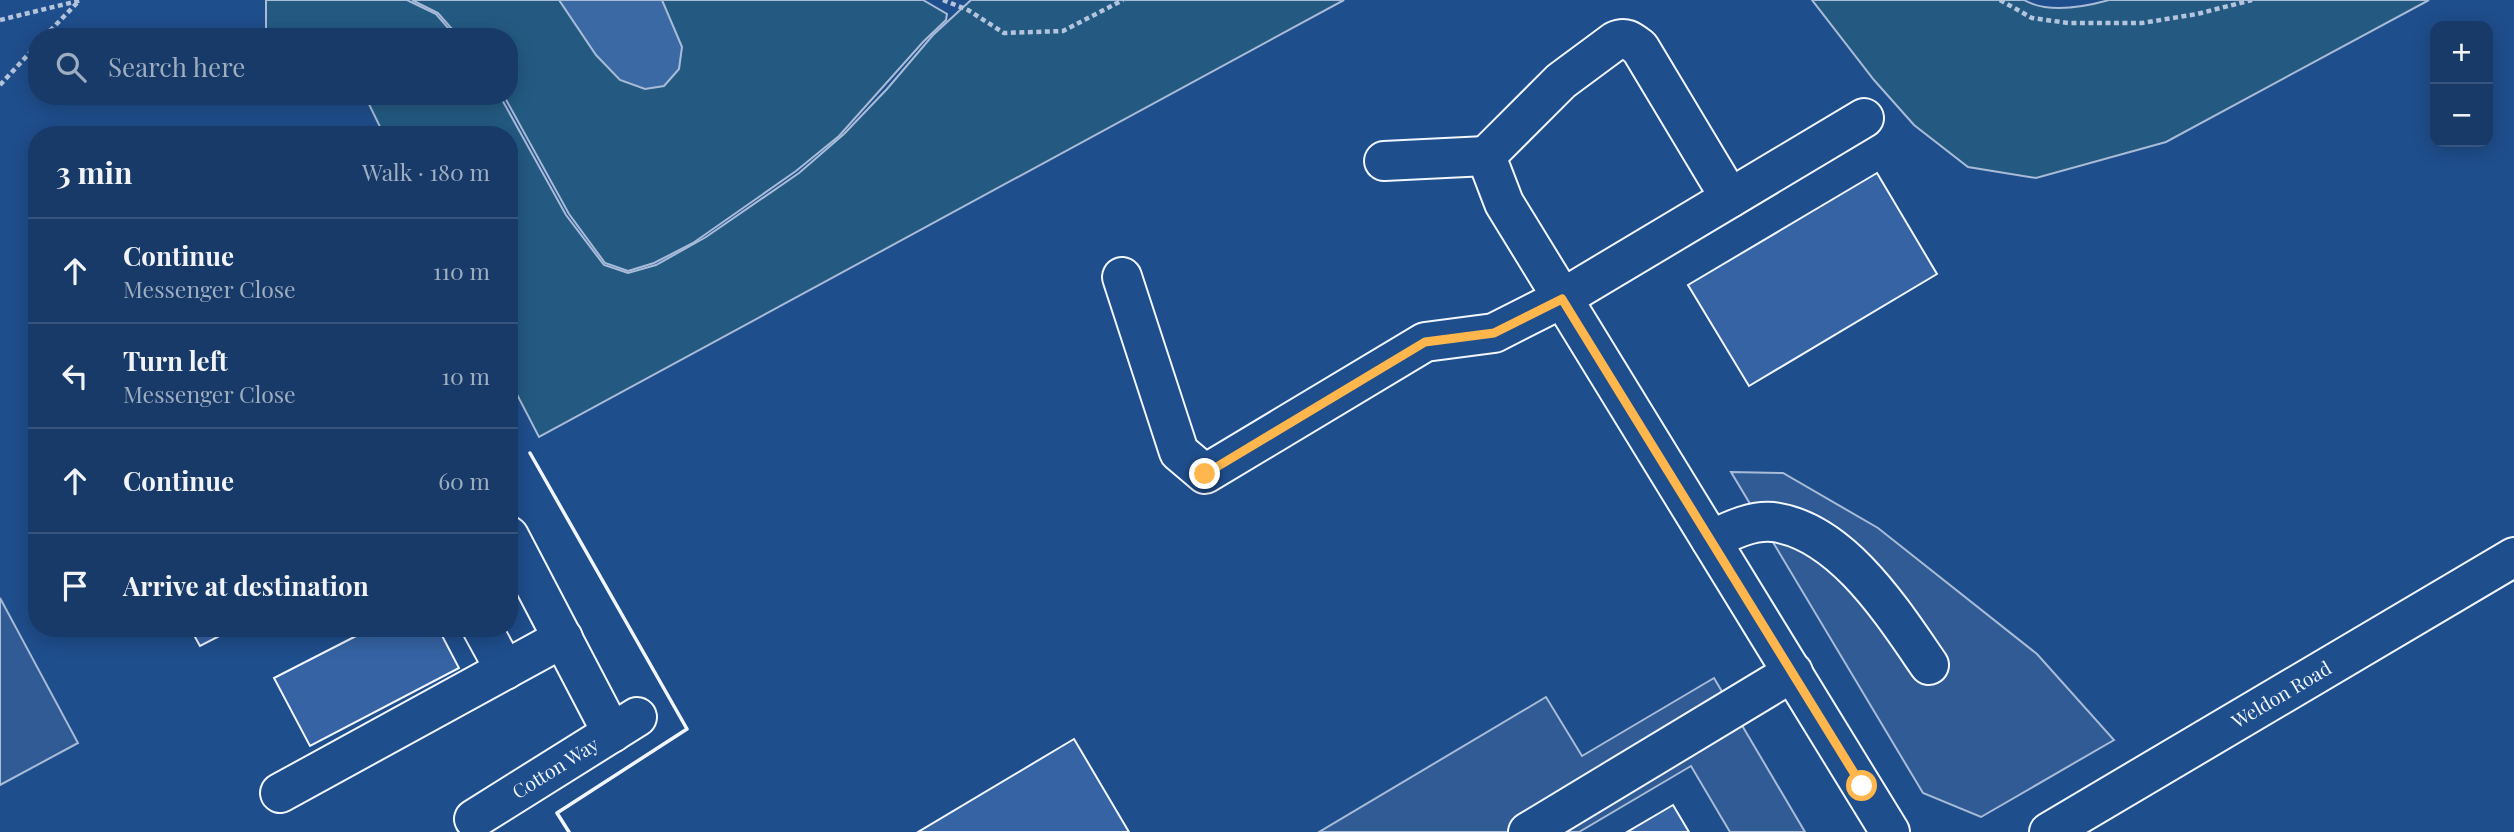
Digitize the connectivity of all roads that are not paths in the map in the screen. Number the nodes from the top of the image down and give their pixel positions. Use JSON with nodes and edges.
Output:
{"nodes":[{"id":1,"x":1864,"y":118,"type":"dead end"},
{"id":2,"x":1486,"y":156,"type":"junction"},
{"id":3,"x":1384,"y":161,"type":"dead end"},
{"id":4,"x":1730,"y":198,"type":"junction"},
{"id":5,"x":1122,"y":277,"type":"dead end"},
{"id":6,"x":1562,"y":299,"type":"junction"},
{"id":7,"x":1711,"y":540,"type":"junction"},
{"id":8,"x":518,"y":553,"type":"edge"},
{"id":9,"x":2514,"y":557,"type":"edge"},
{"id":10,"x":487,"y":637,"type":"edge"},
{"id":11,"x":563,"y":638,"type":"junction"},
{"id":12,"x":1929,"y":665,"type":"dead end"},
{"id":13,"x":505,"y":670,"type":"junction"},
{"id":14,"x":1793,"y":672,"type":"junction"},
{"id":15,"x":280,"y":793,"type":"dead end"},
{"id":16,"x":2071,"y":826,"type":"edge"},
{"id":17,"x":470,"y":828,"type":"edge"},
{"id":18,"x":1528,"y":832,"type":"edge"},
{"id":19,"x":1890,"y":832,"type":"edge"}],
"edges":[{"from":1,"to":4,"type":"street"},
{"from":2,"to":3,"type":"street"},
{"from":2,"to":4,"type":"street"},
{"from":2,"to":6,"type":"street"},
{"from":4,"to":6,"type":"street"},
{"from":5,"to":6,"type":"street"},
{"from":6,"to":7,"type":"street"},
{"from":7,"to":12,"type":"street"},
{"from":7,"to":14,"type":"street"},
{"from":8,"to":11,"type":"street"},
{"from":9,"to":16,"type":"street","name":"Weldon Road"},
{"from":10,"to":13,"type":"street"},
{"from":11,"to":13,"type":"street"},
{"from":11,"to":17,"type":"street","name":"Cotton Way"},
{"from":13,"to":15,"type":"street"},
{"from":14,"to":18,"type":"street"},
{"from":14,"to":19,"type":"street"}]}
